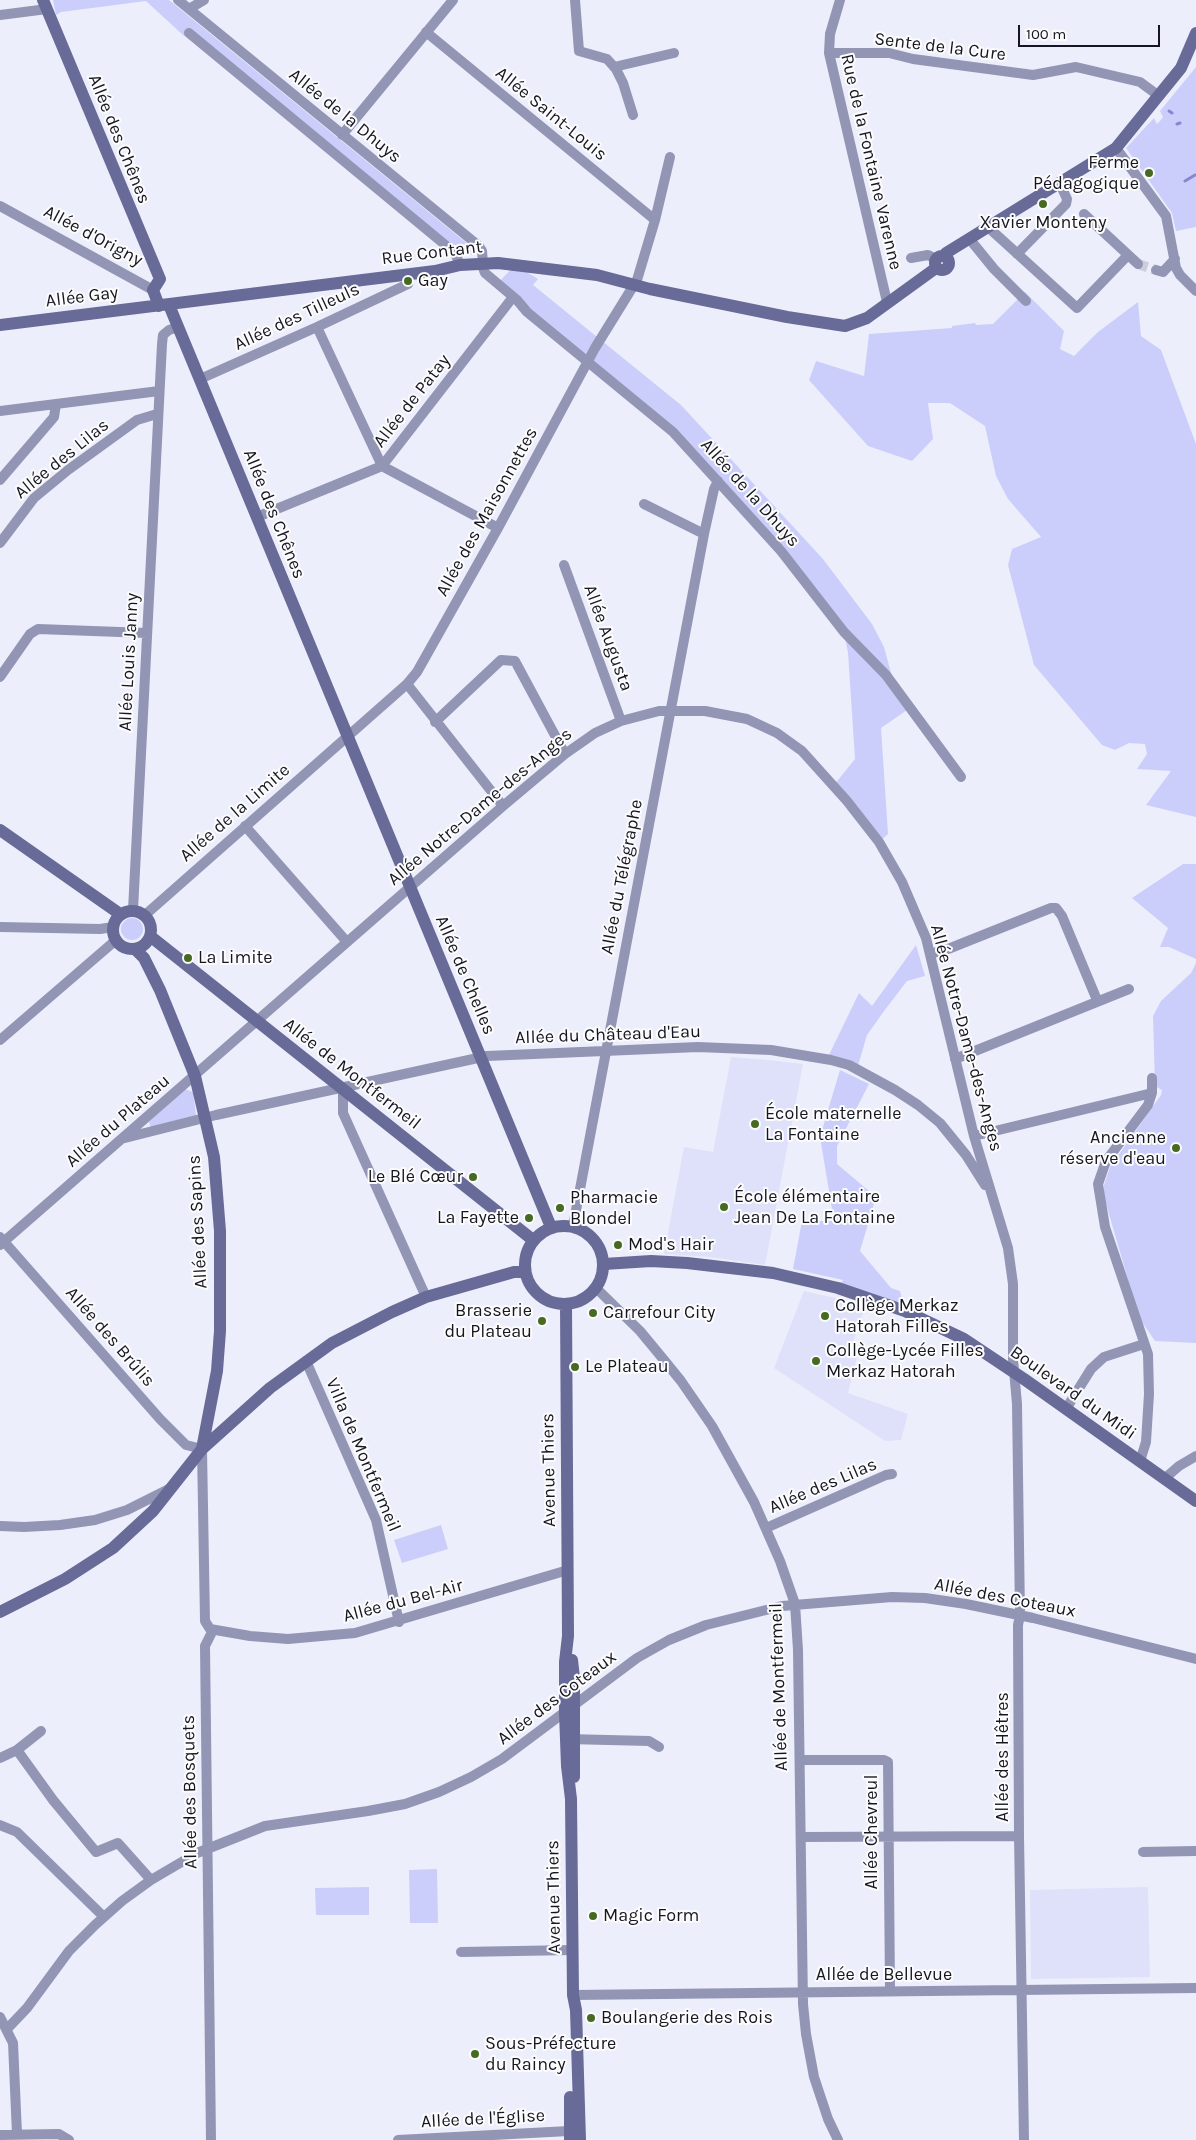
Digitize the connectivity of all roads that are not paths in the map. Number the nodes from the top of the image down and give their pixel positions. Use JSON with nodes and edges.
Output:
{"nodes":[{"id":1,"x":178,"y":0,"type":"edge"},
{"id":2,"x":204,"y":0,"type":"edge"},
{"id":3,"x":575,"y":0,"type":"edge"},
{"id":4,"x":840,"y":0,"type":"edge"},
{"id":5,"x":452,"y":2,"type":"edge"},
{"id":6,"x":45,"y":5,"type":"edge"},
{"id":7,"x":189,"y":9,"type":"junction"},
{"id":8,"x":0,"y":16,"type":"edge"},
{"id":9,"x":426,"y":32,"type":"junction"},
{"id":10,"x":189,"y":33,"type":"dead end"},
{"id":11,"x":1196,"y":34,"type":"edge"},
{"id":12,"x":1196,"y":51,"type":"edge"},
{"id":13,"x":674,"y":53,"type":"dead end"},
{"id":14,"x":829,"y":53,"type":"junction"},
{"id":15,"x":614,"y":67,"type":"junction"},
{"id":16,"x":1159,"y":96,"type":"junction"},
{"id":17,"x":633,"y":115,"type":"dead end"},
{"id":18,"x":342,"y":134,"type":"junction"},
{"id":19,"x":1116,"y":148,"type":"junction"},
{"id":20,"x":670,"y":157,"type":"dead end"},
{"id":21,"x":1062,"y":189,"type":"junction"},
{"id":22,"x":0,"y":206,"type":"edge"},
{"id":23,"x":1084,"y":214,"type":"dead end"},
{"id":24,"x":655,"y":220,"type":"junction"},
{"id":25,"x":992,"y":232,"type":"junction"},
{"id":26,"x":972,"y":242,"type":"junction"},
{"id":27,"x":1017,"y":254,"type":"junction"},
{"id":28,"x":1128,"y":255,"type":"junction"},
{"id":29,"x":911,"y":258,"type":"dead end"},
{"id":30,"x":1174,"y":260,"type":"junction"},
{"id":31,"x":942,"y":262,"type":"junction"},
{"id":32,"x":482,"y":263,"type":"junction"},
{"id":33,"x":1138,"y":264,"type":"tunnel mouth"},
{"id":34,"x":460,"y":265,"type":"junction"},
{"id":35,"x":1156,"y":270,"type":"dead end"},
{"id":36,"x":916,"y":283,"type":"junction"},
{"id":37,"x":408,"y":284,"type":"dead end"},
{"id":38,"x":634,"y":285,"type":"junction"},
{"id":39,"x":153,"y":290,"type":"junction"},
{"id":40,"x":1196,"y":291,"type":"edge"},
{"id":41,"x":513,"y":297,"type":"junction"},
{"id":42,"x":1026,"y":300,"type":"dead end"},
{"id":43,"x":887,"y":302,"type":"junction"},
{"id":44,"x":164,"y":306,"type":"junction"},
{"id":45,"x":787,"y":317,"type":"junction"},
{"id":46,"x":0,"y":325,"type":"edge"},
{"id":47,"x":178,"y":327,"type":"junction"},
{"id":48,"x":318,"y":327,"type":"junction"},
{"id":49,"x":588,"y":361,"type":"junction"},
{"id":50,"x":200,"y":379,"type":"junction"},
{"id":51,"x":159,"y":391,"type":"junction"},
{"id":52,"x":56,"y":404,"type":"junction"},
{"id":53,"x":0,"y":411,"type":"edge"},
{"id":54,"x":157,"y":414,"type":"junction"},
{"id":55,"x":382,"y":466,"type":"junction"},
{"id":56,"x":0,"y":480,"type":"edge"},
{"id":57,"x":718,"y":481,"type":"junction"},
{"id":58,"x":644,"y":504,"type":"dead end"},
{"id":59,"x":257,"y":517,"type":"junction"},
{"id":60,"x":498,"y":528,"type":"junction"},
{"id":61,"x":704,"y":534,"type":"junction"},
{"id":62,"x":0,"y":543,"type":"edge"},
{"id":63,"x":564,"y":566,"type":"dead end"},
{"id":64,"x":147,"y":634,"type":"junction"},
{"id":65,"x":0,"y":677,"type":"edge"},
{"id":66,"x":407,"y":684,"type":"junction"},
{"id":67,"x":672,"y":710,"type":"junction"},
{"id":68,"x":621,"y":721,"type":"junction"},
{"id":69,"x":435,"y":722,"type":"junction"},
{"id":70,"x":347,"y":736,"type":"junction"},
{"id":71,"x":565,"y":754,"type":"junction"},
{"id":72,"x":961,"y":777,"type":"dead end"},
{"id":73,"x":503,"y":806,"type":"junction"},
{"id":74,"x":245,"y":826,"type":"junction"},
{"id":75,"x":0,"y":830,"type":"edge"},
{"id":76,"x":410,"y":887,"type":"junction"},
{"id":77,"x":139,"y":913,"type":"junction"},
{"id":78,"x":120,"y":914,"type":"junction"},
{"id":79,"x":0,"y":927,"type":"edge"},
{"id":80,"x":113,"y":927,"type":"junction"},
{"id":81,"x":150,"y":936,"type":"junction"},
{"id":82,"x":116,"y":940,"type":"junction"},
{"id":83,"x":347,"y":942,"type":"junction"},
{"id":84,"x":135,"y":949,"type":"junction"},
{"id":85,"x":930,"y":954,"type":"junction"},
{"id":86,"x":1129,"y":989,"type":"dead end"},
{"id":87,"x":1097,"y":1000,"type":"junction"},
{"id":88,"x":256,"y":1021,"type":"junction"},
{"id":89,"x":0,"y":1040,"type":"edge"},
{"id":90,"x":605,"y":1052,"type":"junction"},
{"id":91,"x":480,"y":1057,"type":"junction"},
{"id":92,"x":955,"y":1059,"type":"junction"},
{"id":93,"x":195,"y":1076,"type":"junction"},
{"id":94,"x":1152,"y":1078,"type":"dead end"},
{"id":95,"x":343,"y":1088,"type":"junction"},
{"id":96,"x":1152,"y":1093,"type":"junction"},
{"id":97,"x":148,"y":1115,"type":"junction"},
{"id":98,"x":205,"y":1118,"type":"junction"},
{"id":99,"x":155,"y":1132,"type":"junction"},
{"id":100,"x":974,"y":1136,"type":"junction"},
{"id":101,"x":118,"y":1142,"type":"junction"},
{"id":102,"x":993,"y":1197,"type":"junction"},
{"id":103,"x":573,"y":1226,"type":"junction"},
{"id":104,"x":551,"y":1227,"type":"junction"},
{"id":105,"x":533,"y":1240,"type":"junction"},
{"id":106,"x":1,"y":1241,"type":"edge"},
{"id":107,"x":604,"y":1264,"type":"junction"},
{"id":108,"x":526,"y":1272,"type":"junction"},
{"id":109,"x":596,"y":1288,"type":"junction"},
{"id":110,"x":426,"y":1297,"type":"junction"},
{"id":111,"x":566,"y":1304,"type":"junction"},
{"id":112,"x":1144,"y":1344,"type":"junction"},
{"id":113,"x":306,"y":1361,"type":"junction"},
{"id":114,"x":1016,"y":1373,"type":"junction"},
{"id":115,"x":211,"y":1406,"type":"junction"},
{"id":116,"x":1066,"y":1408,"type":"junction"},
{"id":117,"x":236,"y":1417,"type":"junction"},
{"id":118,"x":202,"y":1449,"type":"junction"},
{"id":119,"x":1196,"y":1456,"type":"edge"},
{"id":120,"x":1140,"y":1462,"type":"junction"},
{"id":121,"x":892,"y":1474,"type":"dead end"},
{"id":122,"x":1164,"y":1479,"type":"junction"},
{"id":123,"x":172,"y":1487,"type":"junction"},
{"id":124,"x":1196,"y":1501,"type":"edge"},
{"id":125,"x":0,"y":1526,"type":"edge"},
{"id":126,"x":766,"y":1528,"type":"junction"},
{"id":127,"x":568,"y":1570,"type":"junction"},
{"id":128,"x":796,"y":1604,"type":"junction"},
{"id":129,"x":0,"y":1612,"type":"edge"},
{"id":130,"x":1020,"y":1615,"type":"junction"},
{"id":131,"x":399,"y":1622,"type":"junction"},
{"id":132,"x":213,"y":1630,"type":"junction"},
{"id":133,"x":1196,"y":1659,"type":"edge"},
{"id":134,"x":570,"y":1709,"type":"junction"},
{"id":135,"x":41,"y":1731,"type":"dead end"},
{"id":136,"x":570,"y":1739,"type":"junction"},
{"id":137,"x":659,"y":1747,"type":"dead end"},
{"id":138,"x":17,"y":1750,"type":"junction"},
{"id":139,"x":0,"y":1758,"type":"edge"},
{"id":140,"x":800,"y":1760,"type":"junction"},
{"id":141,"x":0,"y":1825,"type":"edge"},
{"id":142,"x":800,"y":1836,"type":"junction"},
{"id":143,"x":889,"y":1836,"type":"junction"},
{"id":144,"x":1019,"y":1836,"type":"junction"},
{"id":145,"x":207,"y":1848,"type":"junction"},
{"id":146,"x":1196,"y":1851,"type":"edge"},
{"id":147,"x":1143,"y":1852,"type":"dead end"},
{"id":148,"x":151,"y":1880,"type":"junction"},
{"id":149,"x":104,"y":1917,"type":"junction"},
{"id":150,"x":572,"y":1950,"type":"junction"},
{"id":151,"x":461,"y":1952,"type":"dead end"},
{"id":152,"x":1196,"y":1988,"type":"edge"},
{"id":153,"x":1021,"y":1990,"type":"junction"},
{"id":154,"x":890,"y":1991,"type":"junction"},
{"id":155,"x":802,"y":1992,"type":"junction"},
{"id":156,"x":573,"y":1995,"type":"junction"},
{"id":157,"x":0,"y":2017,"type":"edge"},
{"id":158,"x":7,"y":2029,"type":"junction"},
{"id":159,"x":17,"y":2134,"type":"junction"},
{"id":160,"x":0,"y":2135,"type":"edge"},
{"id":161,"x":571,"y":2137,"type":"edge"},
{"id":162,"x":69,"y":2140,"type":"edge"},
{"id":163,"x":211,"y":2140,"type":"edge"},
{"id":164,"x":398,"y":2140,"type":"edge"},
{"id":165,"x":580,"y":2140,"type":"edge"},
{"id":166,"x":838,"y":2140,"type":"edge"},
{"id":167,"x":1024,"y":2140,"type":"edge"}],
"edges":[{"from":1,"to":7,"type":"street","name":"Allée de la Dhuys"},
{"from":2,"to":7,"type":"street"},
{"from":3,"to":15,"type":"street"},
{"from":4,"to":14,"type":"street","name":"Rue de la Fontaine Varenne"},
{"from":5,"to":9,"type":"street"},
{"from":6,"to":8,"type":"street"},
{"from":6,"to":39,"type":"main road","name":"Allée des Chênes"},
{"from":7,"to":18,"type":"street","name":"Allée de la Dhuys"},
{"from":9,"to":18,"type":"street"},
{"from":9,"to":24,"type":"street","name":"Allée Saint-Louis"},
{"from":10,"to":34,"type":"street"},
{"from":11,"to":16,"type":"main road","name":"Rue Contant"},
{"from":12,"to":16,"type":"main road","name":"Rue Contant"},
{"from":13,"to":15,"type":"street"},
{"from":14,"to":16,"type":"street","name":"Sente de la Cure"},
{"from":14,"to":43,"type":"street","name":"Rue de la Fontaine Varenne"},
{"from":15,"to":17,"type":"street"},
{"from":16,"to":19,"type":"main road","name":"Rue Contant"},
{"from":18,"to":32,"type":"street","name":"Allée de la Dhuys"},
{"from":19,"to":21,"type":"main road","name":"Rue Contant"},
{"from":19,"to":30,"type":"street"},
{"from":20,"to":24,"type":"street","name":"Allée des Maisonnettes"},
{"from":21,"to":25,"type":"main road","name":"Rue Contant"},
{"from":21,"to":27,"type":"street"},
{"from":22,"to":39,"type":"street","name":"Allée d'Origny"},
{"from":23,"to":28,"type":"street"},
{"from":24,"to":38,"type":"street","name":"Allée des Maisonnettes"},
{"from":25,"to":26,"type":"main road","name":"Rue Contant"},
{"from":25,"to":27,"type":"street"},
{"from":25,"to":31,"type":"main road","name":"Rue Contant"},
{"from":26,"to":31,"type":"main road","name":"Rue Contant"},
{"from":26,"to":42,"type":"street"},
{"from":27,"to":28,"type":"street"},
{"from":28,"to":33,"type":"street"},
{"from":29,"to":31,"type":"street"},
{"from":30,"to":35,"type":"street"},
{"from":30,"to":40,"type":"street"},
{"from":31,"to":36,"type":"main road","name":"Rue Contant"},
{"from":32,"to":34,"type":"main road","name":"Rue Contant"},
{"from":32,"to":38,"type":"main road","name":"Rue Contant"},
{"from":32,"to":41,"type":"street","name":"Allée de la Dhuys"},
{"from":34,"to":44,"type":"main road","name":"Rue Contant"},
{"from":36,"to":43,"type":"main road","name":"Rue Contant"},
{"from":36,"to":45,"type":"main road","name":"Rue Contant"},
{"from":37,"to":48,"type":"street","name":"Allée des Tilleuls"},
{"from":38,"to":45,"type":"main road","name":"Rue Contant"},
{"from":38,"to":49,"type":"street","name":"Allée des Maisonnettes"},
{"from":39,"to":44,"type":"main road","name":"Allée d'Origny"},
{"from":41,"to":49,"type":"street","name":"Allée de la Dhuys"},
{"from":41,"to":55,"type":"street","name":"Allée de Patay"},
{"from":43,"to":45,"type":"main road","name":"Rue Contant"},
{"from":44,"to":46,"type":"main road","name":"Allée Gay"},
{"from":44,"to":47,"type":"main road","name":"Allée des Chênes"},
{"from":47,"to":50,"type":"main road","name":"Allée des Chênes"},
{"from":47,"to":51,"type":"street","name":"Allée Louis Janny"},
{"from":48,"to":50,"type":"street","name":"Allée des Tilleuls"},
{"from":48,"to":55,"type":"street"},
{"from":49,"to":57,"type":"street","name":"Allée de la Dhuys"},
{"from":49,"to":60,"type":"street","name":"Allée des Maisonnettes"},
{"from":50,"to":59,"type":"main road","name":"Allée des Chênes"},
{"from":51,"to":52,"type":"street"},
{"from":51,"to":54,"type":"street","name":"Allée Louis Janny"},
{"from":52,"to":53,"type":"street"},
{"from":52,"to":56,"type":"street"},
{"from":54,"to":62,"type":"street","name":"Allée des Lilas"},
{"from":54,"to":64,"type":"street","name":"Allée Louis Janny"},
{"from":55,"to":59,"type":"street","name":"Allée de Patay"},
{"from":55,"to":60,"type":"street"},
{"from":57,"to":61,"type":"street","name":"Allée du Télégraphe"},
{"from":57,"to":72,"type":"street","name":"Allée de la Dhuys"},
{"from":58,"to":61,"type":"street"},
{"from":59,"to":70,"type":"main road","name":"Allée des Chênes"},
{"from":60,"to":66,"type":"street","name":"Allée des Maisonnettes"},
{"from":61,"to":67,"type":"street","name":"Allée du Télégraphe"},
{"from":63,"to":68,"type":"street","name":"Allée Augusta"},
{"from":64,"to":65,"type":"street"},
{"from":64,"to":77,"type":"street","name":"Allée Louis Janny"},
{"from":66,"to":69,"type":"street"},
{"from":66,"to":70,"type":"street","name":"Allée des Maisonnettes"},
{"from":67,"to":68,"type":"street","name":"Allée Notre-Dame-des-Anges"},
{"from":67,"to":85,"type":"street","name":"Allée Notre-Dame-des-Anges"},
{"from":67,"to":90,"type":"street","name":"Allée du Télégraphe"},
{"from":68,"to":71,"type":"street","name":"Allée Notre-Dame-des-Anges"},
{"from":69,"to":71,"type":"street"},
{"from":69,"to":73,"type":"street"},
{"from":70,"to":74,"type":"street","name":"Allée de la Limite"},
{"from":70,"to":76,"type":"main road","name":"Allée de Chelles"},
{"from":71,"to":73,"type":"street","name":"Allée Notre-Dame-des-Anges"},
{"from":73,"to":76,"type":"street","name":"Allée Notre-Dame-des-Anges"},
{"from":74,"to":77,"type":"street","name":"Allée de la Limite"},
{"from":74,"to":83,"type":"street"},
{"from":75,"to":78,"type":"main road"},
{"from":76,"to":83,"type":"street","name":"Allée Notre-Dame-des-Anges"},
{"from":76,"to":91,"type":"main road","name":"Allée de Chelles"},
{"from":77,"to":78,"type":"main road"},
{"from":77,"to":81,"type":"main road"},
{"from":78,"to":80,"type":"main road"},
{"from":79,"to":80,"type":"street"},
{"from":80,"to":82,"type":"main road"},
{"from":81,"to":84,"type":"main road"},
{"from":81,"to":88,"type":"main road","name":"Allée de Montfermeil"},
{"from":82,"to":84,"type":"main road"},
{"from":82,"to":89,"type":"street"},
{"from":83,"to":88,"type":"street","name":"Allée Notre-Dame-des-Anges"},
{"from":84,"to":93,"type":"main road","name":"Allée des Sapins"},
{"from":85,"to":87,"type":"street"},
{"from":85,"to":92,"type":"street","name":"Allée Notre-Dame-des-Anges"},
{"from":86,"to":87,"type":"street"},
{"from":87,"to":92,"type":"street"},
{"from":88,"to":93,"type":"street","name":"Allée du Plateau"},
{"from":88,"to":95,"type":"main road","name":"Allée de Montfermeil"},
{"from":90,"to":91,"type":"street","name":"Allée du Château d'Eau"},
{"from":90,"to":102,"type":"street","name":"Allée du Château d'Eau"},
{"from":90,"to":103,"type":"street","name":"Allée du Télégraphe"},
{"from":91,"to":95,"type":"street","name":"Allée du Château d'Eau"},
{"from":91,"to":104,"type":"main road","name":"Allée de Chelles"},
{"from":92,"to":100,"type":"street","name":"Allée Notre-Dame-des-Anges"},
{"from":93,"to":97,"type":"street","name":"Allée du Plateau"},
{"from":93,"to":98,"type":"main road","name":"Allée des Sapins"},
{"from":94,"to":96,"type":"street"},
{"from":95,"to":98,"type":"street","name":"Allée du Château d'Eau"},
{"from":95,"to":105,"type":"main road","name":"Allée de Montfermeil"},
{"from":95,"to":110,"type":"street"},
{"from":96,"to":100,"type":"street"},
{"from":96,"to":112,"type":"street"},
{"from":97,"to":99,"type":"street"},
{"from":97,"to":101,"type":"street","name":"Allée du Plateau"},
{"from":98,"to":99,"type":"street","name":"Allée du Château d'Eau"},
{"from":98,"to":115,"type":"main road","name":"Allée des Sapins"},
{"from":99,"to":101,"type":"street","name":"Allée du Château d'Eau"},
{"from":100,"to":102,"type":"street","name":"Allée Notre-Dame-des-Anges"},
{"from":101,"to":106,"type":"street","name":"Allée du Plateau"},
{"from":102,"to":114,"type":"street","name":"Allée Notre-Dame-des-Anges"},
{"from":103,"to":104,"type":"main road"},
{"from":103,"to":107,"type":"main road"},
{"from":104,"to":105,"type":"main road"},
{"from":105,"to":108,"type":"main road"},
{"from":106,"to":118,"type":"street","name":"Allée des Brûlis"},
{"from":107,"to":109,"type":"main road"},
{"from":107,"to":114,"type":"main road","name":"Boulevard du Midi"},
{"from":108,"to":110,"type":"main road"},
{"from":108,"to":111,"type":"main road"},
{"from":109,"to":111,"type":"main road"},
{"from":109,"to":126,"type":"street","name":"Allée de Montfermeil"},
{"from":110,"to":113,"type":"main road"},
{"from":111,"to":127,"type":"main road","name":"Avenue Thiers"},
{"from":112,"to":116,"type":"street"},
{"from":112,"to":120,"type":"street"},
{"from":113,"to":117,"type":"main road"},
{"from":113,"to":131,"type":"street","name":"Villa de Montfermeil"},
{"from":114,"to":116,"type":"main road","name":"Boulevard du Midi"},
{"from":114,"to":130,"type":"street","name":"Allée des Hêtres"},
{"from":115,"to":117,"type":"main road"},
{"from":115,"to":118,"type":"main road","name":"Allée des Sapins"},
{"from":116,"to":120,"type":"main road","name":"Boulevard du Midi"},
{"from":117,"to":118,"type":"main road"},
{"from":118,"to":123,"type":"main road"},
{"from":118,"to":132,"type":"street"},
{"from":119,"to":122,"type":"street"},
{"from":120,"to":122,"type":"main road","name":"Boulevard du Midi"},
{"from":121,"to":126,"type":"street","name":"Allée des Lilas"},
{"from":122,"to":124,"type":"main road","name":"Boulevard du Midi"},
{"from":123,"to":125,"type":"street"},
{"from":123,"to":129,"type":"main road"},
{"from":126,"to":128,"type":"street","name":"Allée de Montfermeil"},
{"from":127,"to":131,"type":"street","name":"Allée du Bel-Air"},
{"from":127,"to":134,"type":"main road","name":"Avenue Thiers"},
{"from":128,"to":130,"type":"street","name":"Allée des Coteaux"},
{"from":128,"to":134,"type":"street","name":"Allée des Coteaux"},
{"from":128,"to":140,"type":"street","name":"Allée de Montfermeil"},
{"from":130,"to":133,"type":"street","name":"Allée des Coteaux"},
{"from":130,"to":144,"type":"street","name":"Allée des Hêtres"},
{"from":131,"to":132,"type":"street","name":"Allée du Bel-Air"},
{"from":132,"to":145,"type":"street","name":"Allée des Bosquets"},
{"from":134,"to":136,"type":"main road","name":"Avenue Thiers"},
{"from":134,"to":145,"type":"street","name":"Allée des Coteaux"},
{"from":135,"to":138,"type":"street"},
{"from":136,"to":137,"type":"street"},
{"from":136,"to":150,"type":"main road","name":"Avenue Thiers"},
{"from":138,"to":139,"type":"street"},
{"from":138,"to":148,"type":"street"},
{"from":140,"to":142,"type":"street","name":"Allée de Montfermeil"},
{"from":140,"to":143,"type":"street","name":"Allée Chevreul"},
{"from":141,"to":149,"type":"street"},
{"from":142,"to":143,"type":"street"},
{"from":142,"to":155,"type":"street","name":"Allée de Montfermeil"},
{"from":143,"to":144,"type":"street"},
{"from":143,"to":154,"type":"street","name":"Allée Chevreul"},
{"from":144,"to":153,"type":"street","name":"Allée des Hêtres"},
{"from":145,"to":148,"type":"street","name":"Allée des Coteaux"},
{"from":145,"to":163,"type":"street","name":"Allée des Bosquets"},
{"from":146,"to":147,"type":"street"},
{"from":148,"to":149,"type":"street","name":"Allée des Coteaux"},
{"from":149,"to":158,"type":"street","name":"Allée des Coteaux"},
{"from":150,"to":151,"type":"street"},
{"from":150,"to":156,"type":"main road","name":"Avenue Thiers"},
{"from":152,"to":153,"type":"street","name":"Allée de Bellevue"},
{"from":153,"to":154,"type":"street","name":"Allée de Bellevue"},
{"from":153,"to":167,"type":"street","name":"Allée des Hêtres"},
{"from":154,"to":155,"type":"street","name":"Allée de Bellevue"},
{"from":155,"to":156,"type":"street","name":"Allée de Bellevue"},
{"from":155,"to":166,"type":"street","name":"Allée de Montfermeil"},
{"from":156,"to":161,"type":"main road","name":"Avenue Thiers"},
{"from":156,"to":165,"type":"main road","name":"Avenue Thiers"},
{"from":157,"to":158,"type":"street"},
{"from":158,"to":159,"type":"street"},
{"from":159,"to":160,"type":"street"},
{"from":159,"to":162,"type":"street"},
{"from":161,"to":164,"type":"street","name":"Allée de l'Église"}]}
